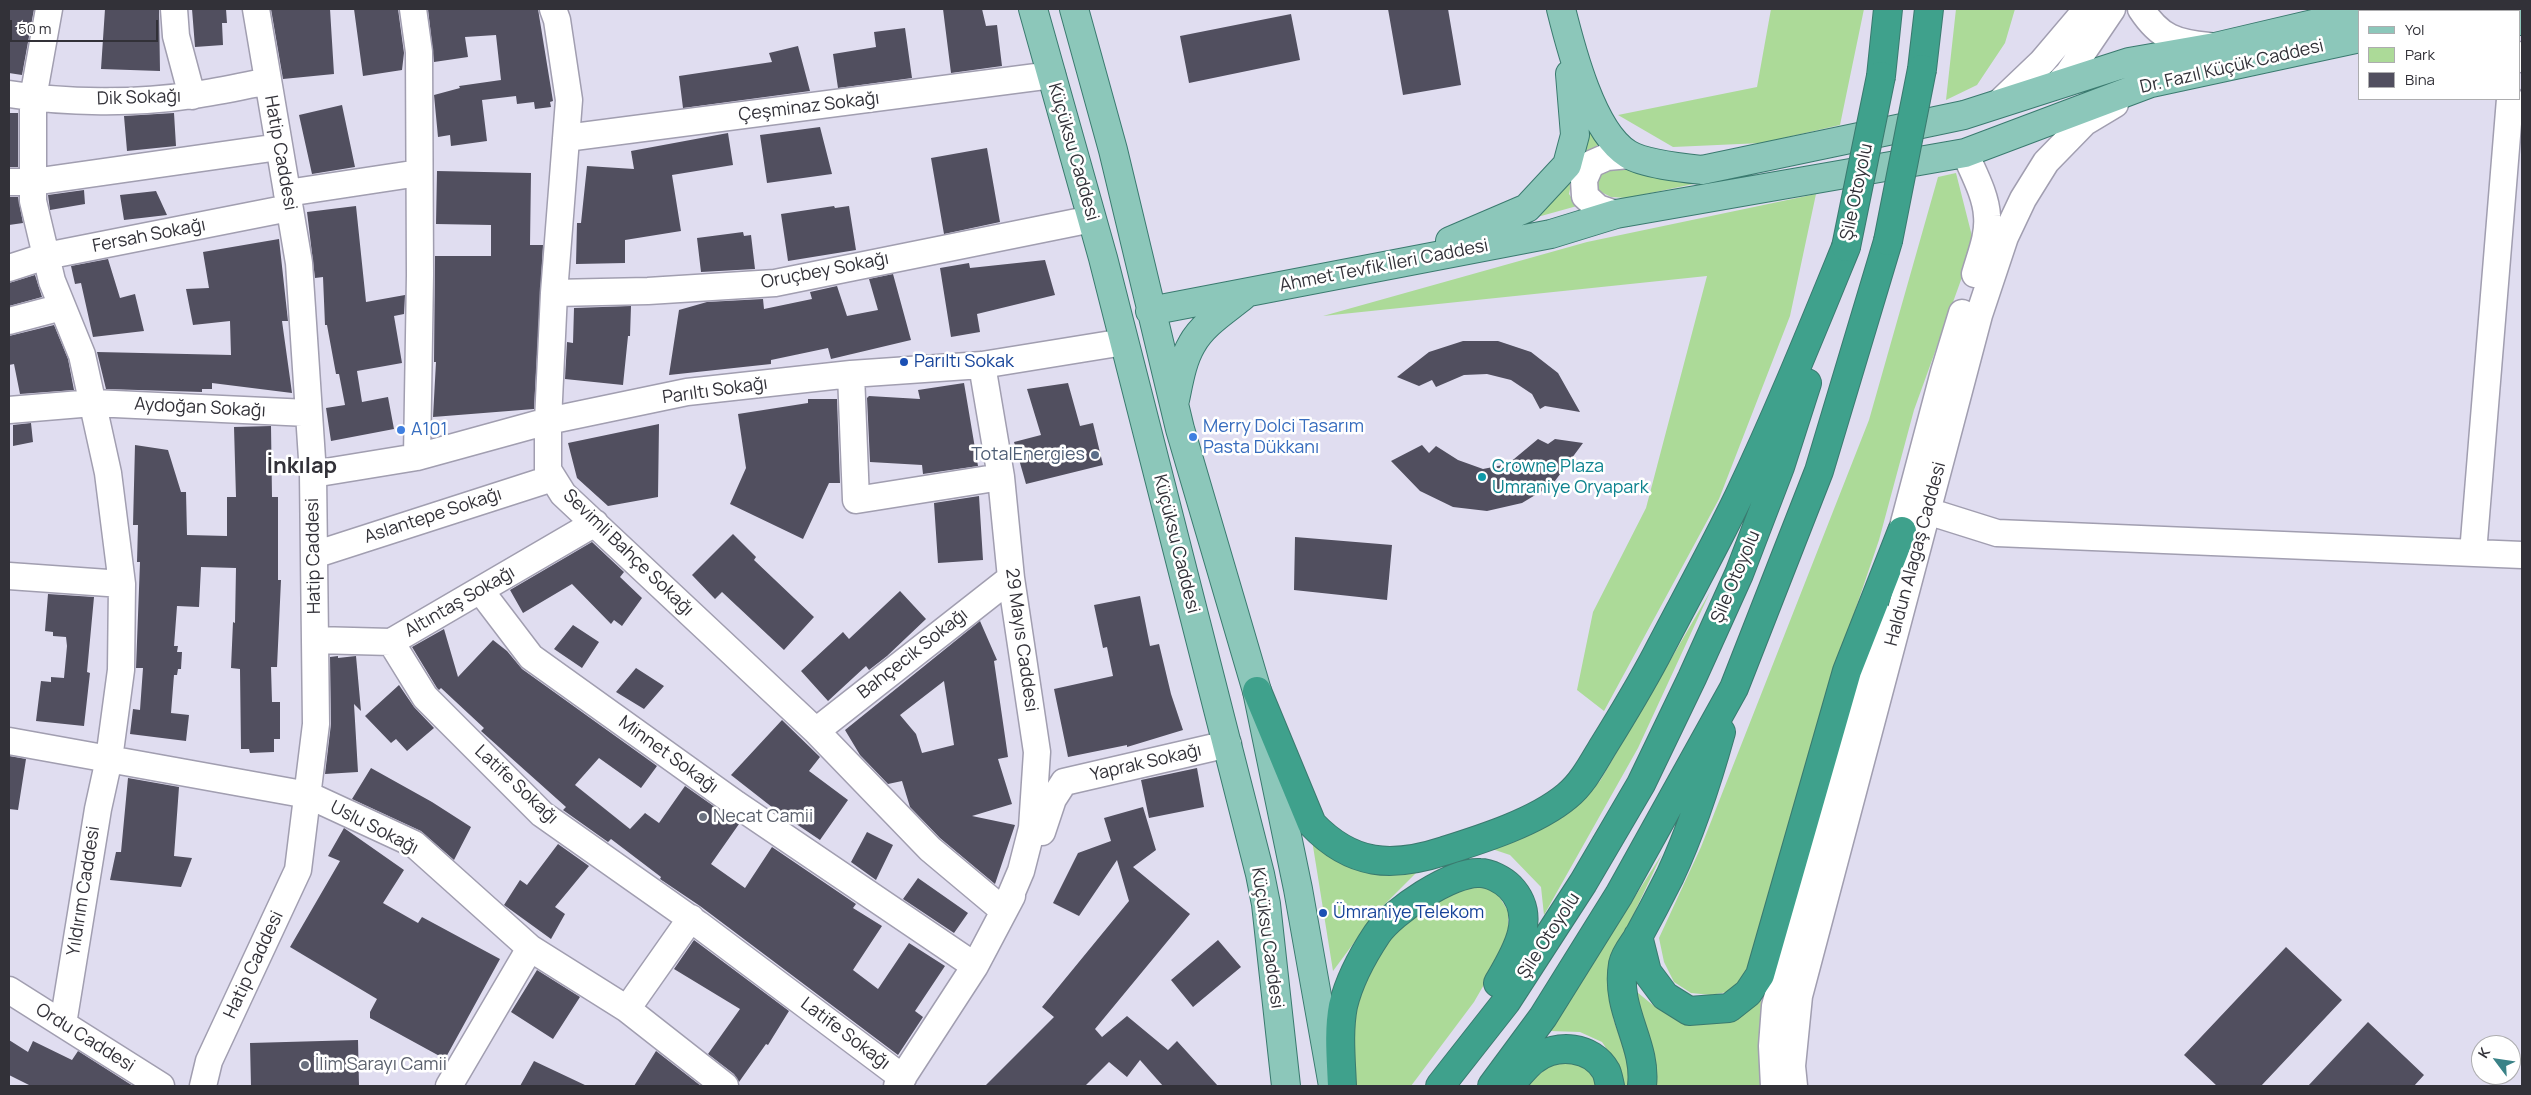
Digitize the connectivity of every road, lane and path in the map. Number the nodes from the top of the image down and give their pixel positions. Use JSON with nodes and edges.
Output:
{"nodes":[{"id":1,"x":49,"y":9,"type":"edge"},
{"id":2,"x":174,"y":9,"type":"edge"},
{"id":3,"x":256,"y":9,"type":"edge"},
{"id":4,"x":413,"y":9,"type":"edge"},
{"id":5,"x":553,"y":9,"type":"edge"},
{"id":6,"x":1033,"y":9,"type":"edge"},
{"id":7,"x":1074,"y":9,"type":"edge"},
{"id":8,"x":1888,"y":9,"type":"edge"},
{"id":9,"x":1929,"y":9,"type":"edge"},
{"id":10,"x":2087,"y":9,"type":"edge"},
{"id":11,"x":2112,"y":9,"type":"edge"},
{"id":12,"x":2141,"y":9,"type":"edge"},
{"id":13,"x":2358,"y":13,"type":"edge"},
{"id":14,"x":1563,"y":19,"type":"edge"},
{"id":15,"x":2358,"y":38,"type":"edge"},
{"id":16,"x":2215,"y":46,"type":"junction"},
{"id":17,"x":1052,"y":75,"type":"junction"},
{"id":18,"x":268,"y":81,"type":"junction"},
{"id":19,"x":2151,"y":82,"type":"junction"},
{"id":20,"x":2058,"y":84,"type":"junction"},
{"id":21,"x":21,"y":96,"type":"edge"},
{"id":22,"x":192,"y":96,"type":"junction"},
{"id":23,"x":2510,"y":100,"type":"edge"},
{"id":24,"x":1999,"y":103,"type":"junction"},
{"id":25,"x":566,"y":138,"type":"junction"},
{"id":26,"x":279,"y":147,"type":"junction"},
{"id":27,"x":1965,"y":153,"type":"junction"},
{"id":28,"x":1629,"y":155,"type":"junction"},
{"id":29,"x":419,"y":172,"type":"junction"},
{"id":30,"x":21,"y":182,"type":"edge"},
{"id":31,"x":288,"y":200,"type":"junction"},
{"id":32,"x":1616,"y":214,"type":"junction"},
{"id":33,"x":1092,"y":219,"type":"junction"},
{"id":34,"x":1846,"y":247,"type":"junction"},
{"id":35,"x":46,"y":256,"type":"junction"},
{"id":36,"x":1103,"y":258,"type":"junction"},
{"id":37,"x":1394,"y":264,"type":"junction"},
{"id":38,"x":9,"y":268,"type":"edge"},
{"id":39,"x":554,"y":293,"type":"junction"},
{"id":40,"x":1246,"y":294,"type":"junction"},
{"id":41,"x":62,"y":308,"type":"junction"},
{"id":42,"x":1150,"y":311,"type":"junction"},
{"id":43,"x":9,"y":321,"type":"edge"},
{"id":44,"x":1124,"y":342,"type":"junction"},
{"id":45,"x":982,"y":365,"type":"junction"},
{"id":46,"x":852,"y":374,"type":"junction"},
{"id":47,"x":92,"y":403,"type":"junction"},
{"id":48,"x":1174,"y":406,"type":"junction"},
{"id":49,"x":9,"y":410,"type":"edge"},
{"id":50,"x":308,"y":413,"type":"junction"},
{"id":51,"x":548,"y":421,"type":"junction"},
{"id":52,"x":417,"y":457,"type":"junction"},
{"id":53,"x":312,"y":474,"type":"junction"},
{"id":54,"x":1001,"y":477,"type":"junction"},
{"id":55,"x":553,"y":478,"type":"junction"},
{"id":56,"x":1927,"y":511,"type":"junction"},
{"id":57,"x":595,"y":523,"type":"junction"},
{"id":58,"x":1902,"y":531,"type":"junction"},
{"id":59,"x":2473,"y":553,"type":"junction"},
{"id":60,"x":314,"y":555,"type":"junction"},
{"id":61,"x":2522,"y":555,"type":"edge"},
{"id":62,"x":9,"y":576,"type":"edge"},
{"id":63,"x":1011,"y":578,"type":"junction"},
{"id":64,"x":122,"y":584,"type":"junction"},
{"id":65,"x":480,"y":590,"type":"junction"},
{"id":66,"x":315,"y":640,"type":"junction"},
{"id":67,"x":391,"y":642,"type":"junction"},
{"id":68,"x":1734,"y":688,"type":"junction"},
{"id":69,"x":1257,"y":691,"type":"junction"},
{"id":70,"x":816,"y":731,"type":"junction"},
{"id":71,"x":9,"y":741,"type":"edge"},
{"id":72,"x":1228,"y":744,"type":"junction"},
{"id":73,"x":1037,"y":752,"type":"junction"},
{"id":74,"x":110,"y":759,"type":"junction"},
{"id":75,"x":1064,"y":782,"type":"junction"},
{"id":76,"x":308,"y":795,"type":"junction"},
{"id":77,"x":1004,"y":911,"type":"junction"},
{"id":78,"x":690,"y":918,"type":"junction"},
{"id":79,"x":1638,"y":936,"type":"junction"},
{"id":80,"x":530,"y":948,"type":"junction"},
{"id":81,"x":975,"y":966,"type":"junction"},
{"id":82,"x":9,"y":990,"type":"edge"},
{"id":83,"x":627,"y":1009,"type":"junction"},
{"id":84,"x":62,"y":1024,"type":"junction"},
{"id":85,"x":900,"y":1082,"type":"edge"},
{"id":86,"x":1285,"y":1082,"type":"edge"},
{"id":87,"x":161,"y":1086,"type":"edge"},
{"id":88,"x":203,"y":1086,"type":"edge"},
{"id":89,"x":448,"y":1086,"type":"edge"},
{"id":90,"x":725,"y":1086,"type":"edge"},
{"id":91,"x":1333,"y":1086,"type":"edge"},
{"id":92,"x":1342,"y":1086,"type":"edge"},
{"id":93,"x":1439,"y":1086,"type":"edge"},
{"id":94,"x":1492,"y":1086,"type":"edge"},
{"id":95,"x":1508,"y":1086,"type":"edge"},
{"id":96,"x":1610,"y":1086,"type":"edge"},
{"id":97,"x":1642,"y":1086,"type":"edge"},
{"id":98,"x":1774,"y":1086,"type":"edge"},
{"id":99,"x":1794,"y":1086,"type":"edge"}],
"edges":[{"from":1,"to":21,"type":"street","name":"Yıldırım Caddesi"},
{"from":2,"to":22,"type":"street"},
{"from":3,"to":18,"type":"street","name":"Hatip Caddesi"},
{"from":4,"to":29,"type":"street"},
{"from":5,"to":25,"type":"street","name":"Sevimli Bahçe Sokağı"},
{"from":6,"to":17,"type":"main road","name":"Küçüksu Caddesi"},
{"from":7,"to":42,"type":"main road","name":"Küçüksu Caddesi"},
{"from":8,"to":34,"type":"highway","name":"Şile Otoyolu","bridge":true},
{"from":9,"to":68,"type":"highway","name":"Şile Otoyolu","bridge":true},
{"from":10,"to":24,"type":"street"},
{"from":11,"to":20,"type":"street"},
{"from":12,"to":16,"type":"street"},
{"from":13,"to":16,"type":"main road","name":"Dr. Fazıl Küçük Caddesi"},
{"from":14,"to":28,"type":"main road"},
{"from":14,"to":37,"type":"main road"},
{"from":15,"to":19,"type":"main road","name":"Dr. Fazıl Küçük Caddesi"},
{"from":16,"to":20,"type":"main road","name":"Dr. Fazıl Küçük Caddesi"},
{"from":17,"to":25,"type":"street","name":"Çeşminaz Sokağı"},
{"from":17,"to":33,"type":"main road","name":"Küçüksu Caddesi"},
{"from":18,"to":22,"type":"street","name":"Dik Sokağı"},
{"from":18,"to":26,"type":"street","name":"Hatip Caddesi"},
{"from":19,"to":27,"type":"main road","name":"Dr. Fazıl Küçük Caddesi"},
{"from":19,"to":56,"type":"street","name":"Haldun Alagaş Caddesi"},
{"from":20,"to":24,"type":"main road","name":"Dr. Fazıl Küçük Caddesi"},
{"from":20,"to":27,"type":"main road"},
{"from":21,"to":22,"type":"street","name":"Dik Sokağı"},
{"from":21,"to":30,"type":"street","name":"Yıldırım Caddesi"},
{"from":23,"to":59,"type":"street"},
{"from":24,"to":28,"type":"main road"},
{"from":25,"to":39,"type":"street","name":"Sevimli Bahçe Sokağı"},
{"from":26,"to":30,"type":"street"},
{"from":26,"to":31,"type":"street","name":"Hatip Caddesi"},
{"from":27,"to":32,"type":"main road","name":"Ahmet Tevfik İleri Caddesi"},
{"from":27,"to":58,"type":"street","name":"Haldun Alagaş Caddesi"},
{"from":28,"to":32,"type":"street"},
{"from":29,"to":31,"type":"street","name":"Fersah Sokağı"},
{"from":29,"to":52,"type":"street"},
{"from":30,"to":35,"type":"street","name":"Yıldırım Caddesi"},
{"from":31,"to":35,"type":"street","name":"Fersah Sokağı"},
{"from":31,"to":50,"type":"street","name":"Hatip Caddesi"},
{"from":32,"to":37,"type":"main road","name":"Ahmet Tevfik İleri Caddesi"},
{"from":33,"to":36,"type":"main road","name":"Küçüksu Caddesi"},
{"from":33,"to":39,"type":"street","name":"Oruçbey Sokağı"},
{"from":34,"to":69,"type":"highway"},
{"from":34,"to":93,"type":"highway","name":"Şile Otoyolu"},
{"from":35,"to":38,"type":"street","name":"Fersah Sokağı"},
{"from":35,"to":41,"type":"street","name":"Yıldırım Caddesi"},
{"from":36,"to":42,"type":"main road"},
{"from":36,"to":44,"type":"main road","name":"Küçüksu Caddesi"},
{"from":37,"to":40,"type":"main road","name":"Ahmet Tevfik İleri Caddesi"},
{"from":39,"to":51,"type":"street","name":"Sevimli Bahçe Sokağı"},
{"from":40,"to":42,"type":"main road","name":"Ahmet Tevfik İleri Caddesi"},
{"from":40,"to":48,"type":"main road"},
{"from":41,"to":43,"type":"street"},
{"from":41,"to":47,"type":"street","name":"Yıldırım Caddesi"},
{"from":42,"to":48,"type":"main road","name":"Küçüksu Caddesi"},
{"from":44,"to":45,"type":"street","name":"Parıltı Sokağı"},
{"from":44,"to":48,"type":"main road"},
{"from":44,"to":72,"type":"main road","name":"Küçüksu Caddesi"},
{"from":45,"to":46,"type":"street","name":"Parıltı Sokağı"},
{"from":45,"to":54,"type":"street","name":"29 Mayıs Caddesi"},
{"from":46,"to":51,"type":"street","name":"Parıltı Sokağı"},
{"from":46,"to":54,"type":"street"},
{"from":47,"to":49,"type":"street","name":"Aydoğan Sokağı"},
{"from":47,"to":50,"type":"street","name":"Aydoğan Sokağı"},
{"from":47,"to":64,"type":"street","name":"Yıldırım Caddesi"},
{"from":48,"to":69,"type":"main road","name":"Küçüksu Caddesi"},
{"from":50,"to":53,"type":"street","name":"Hatip Caddesi"},
{"from":51,"to":52,"type":"street","name":"Parıltı Sokağı"},
{"from":51,"to":55,"type":"street","name":"Sevimli Bahçe Sokağı"},
{"from":52,"to":53,"type":"street","name":"Parıltı Sokağı"},
{"from":53,"to":60,"type":"street","name":"Hatip Caddesi"},
{"from":54,"to":63,"type":"street","name":"29 Mayıs Caddesi"},
{"from":55,"to":57,"type":"street","name":"Sevimli Bahçe Sokağı"},
{"from":55,"to":60,"type":"street","name":"Aslantepe Sokağı"},
{"from":56,"to":59,"type":"street"},
{"from":56,"to":99,"type":"street","name":"Haldun Alagaş Caddesi"},
{"from":57,"to":65,"type":"street","name":"Altıntaş Sokağı"},
{"from":57,"to":70,"type":"street","name":"Sevimli Bahçe Sokağı"},
{"from":58,"to":79,"type":"highway"},
{"from":58,"to":98,"type":"street","name":"Haldun Alagaş Caddesi"},
{"from":59,"to":61,"type":"street"},
{"from":60,"to":66,"type":"street","name":"Hatip Caddesi"},
{"from":62,"to":64,"type":"street"},
{"from":63,"to":70,"type":"street","name":"Bahçecik Sokağı"},
{"from":63,"to":73,"type":"street","name":"29 Mayıs Caddesi"},
{"from":64,"to":74,"type":"street","name":"Yıldırım Caddesi"},
{"from":65,"to":67,"type":"street","name":"Altıntaş Sokağı"},
{"from":65,"to":81,"type":"street","name":"Minnet Sokağı"},
{"from":66,"to":67,"type":"street","name":"Altıntaş Sokağı"},
{"from":66,"to":76,"type":"street","name":"Hatip Caddesi"},
{"from":67,"to":78,"type":"street","name":"Latife Sokağı"},
{"from":68,"to":79,"type":"highway"},
{"from":68,"to":94,"type":"highway","name":"Şile Otoyolu"},
{"from":69,"to":91,"type":"main road","name":"Küçüksu Caddesi"},
{"from":70,"to":77,"type":"street","name":"Sevimli Bahçe Sokağı"},
{"from":71,"to":74,"type":"street","name":"Uslu Sokağı"},
{"from":72,"to":75,"type":"street","name":"Yaprak Sokağı"},
{"from":72,"to":86,"type":"main road","name":"Küçüksu Caddesi"},
{"from":73,"to":75,"type":"street"},
{"from":73,"to":77,"type":"street","name":"29 Mayıs Caddesi"},
{"from":74,"to":76,"type":"street","name":"Uslu Sokağı"},
{"from":74,"to":84,"type":"street","name":"Yıldırım Caddesi"},
{"from":75,"to":77,"type":"street","name":"29 Mayıs Caddesi"},
{"from":76,"to":80,"type":"street","name":"Uslu Sokağı"},
{"from":76,"to":88,"type":"street","name":"Hatip Caddesi"},
{"from":77,"to":81,"type":"street","name":"29 Mayıs Caddesi"},
{"from":78,"to":83,"type":"street"},
{"from":78,"to":85,"type":"street","name":"Latife Sokağı"},
{"from":79,"to":97,"type":"highway"},
{"from":80,"to":83,"type":"street","name":"Uslu Sokağı"},
{"from":80,"to":89,"type":"street"},
{"from":81,"to":85,"type":"street","name":"29 Mayıs Caddesi"},
{"from":82,"to":84,"type":"street","name":"Ordu Caddesi"},
{"from":83,"to":90,"type":"street","name":"Uslu Sokağı"},
{"from":84,"to":87,"type":"street","name":"Ordu Caddesi"},
{"from":92,"to":93,"type":"highway"},
{"from":95,"to":96,"type":"highway"}]}
